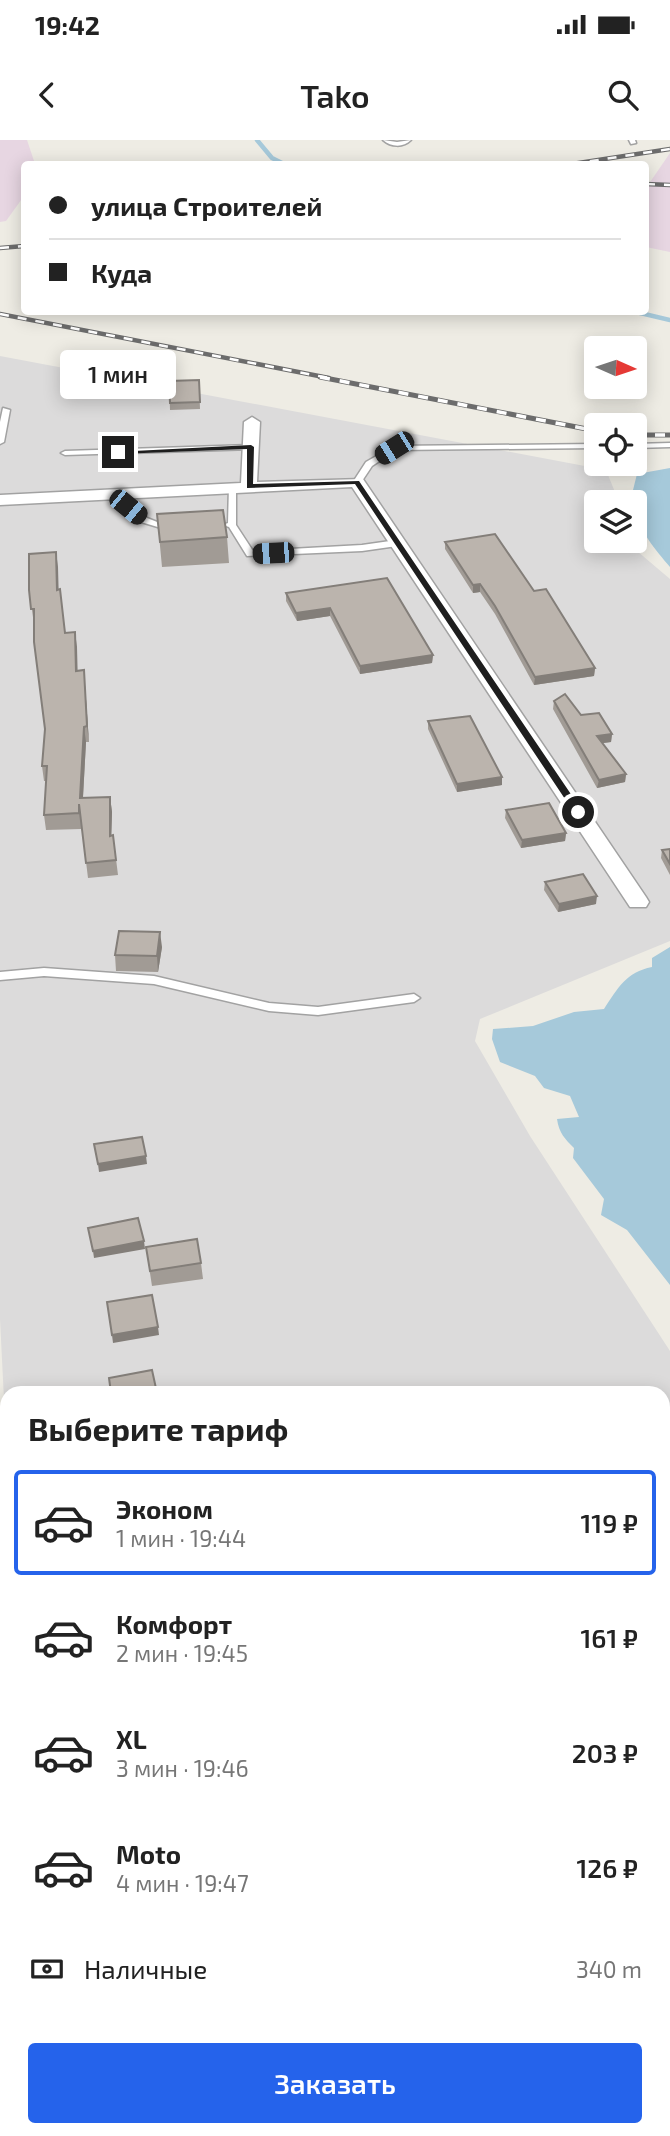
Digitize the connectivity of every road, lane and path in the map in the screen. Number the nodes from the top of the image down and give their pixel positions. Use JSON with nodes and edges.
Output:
{"nodes":[{"id":1,"x":386,"y":140,"type":"edge"},
{"id":2,"x":408,"y":140,"type":"edge"},
{"id":3,"x":6,"y":410,"type":"dead end"},
{"id":4,"x":251,"y":422,"type":"dead end"},
{"id":5,"x":0,"y":442,"type":"edge"},
{"id":6,"x":670,"y":445,"type":"edge"},
{"id":7,"x":584,"y":446,"type":"edge"},
{"id":8,"x":647,"y":446,"type":"edge"},
{"id":9,"x":251,"y":447,"type":"junction"},
{"id":10,"x":65,"y":453,"type":"dead end"},
{"id":11,"x":357,"y":482,"type":"junction"},
{"id":12,"x":240,"y":487,"type":"junction"},
{"id":13,"x":112,"y":494,"type":"junction"},
{"id":14,"x":0,"y":500,"type":"edge"},
{"id":15,"x":232,"y":525,"type":"junction"},
{"id":16,"x":219,"y":526,"type":"edge"},
{"id":17,"x":181,"y":528,"type":"edge"},
{"id":18,"x":397,"y":542,"type":"junction"},
{"id":19,"x":638,"y":902,"type":"dead end"},
{"id":20,"x":0,"y":975,"type":"edge"},
{"id":21,"x":414,"y":998,"type":"dead end"}],
"edges":[{"from":1,"to":2,"type":"lane"},
{"from":3,"to":5,"type":"lane"},
{"from":4,"to":9,"type":"street"},
{"from":6,"to":8,"type":"lane"},
{"from":7,"to":11,"type":"lane"},
{"from":9,"to":10,"type":"lane"},
{"from":9,"to":12,"type":"street"},
{"from":11,"to":12,"type":"street"},
{"from":11,"to":18,"type":"street"},
{"from":12,"to":13,"type":"street"},
{"from":12,"to":15,"type":"lane"},
{"from":13,"to":14,"type":"street"},
{"from":13,"to":17,"type":"lane"},
{"from":15,"to":16,"type":"lane"},
{"from":15,"to":18,"type":"lane"},
{"from":18,"to":19,"type":"street"},
{"from":20,"to":21,"type":"lane"}]}
